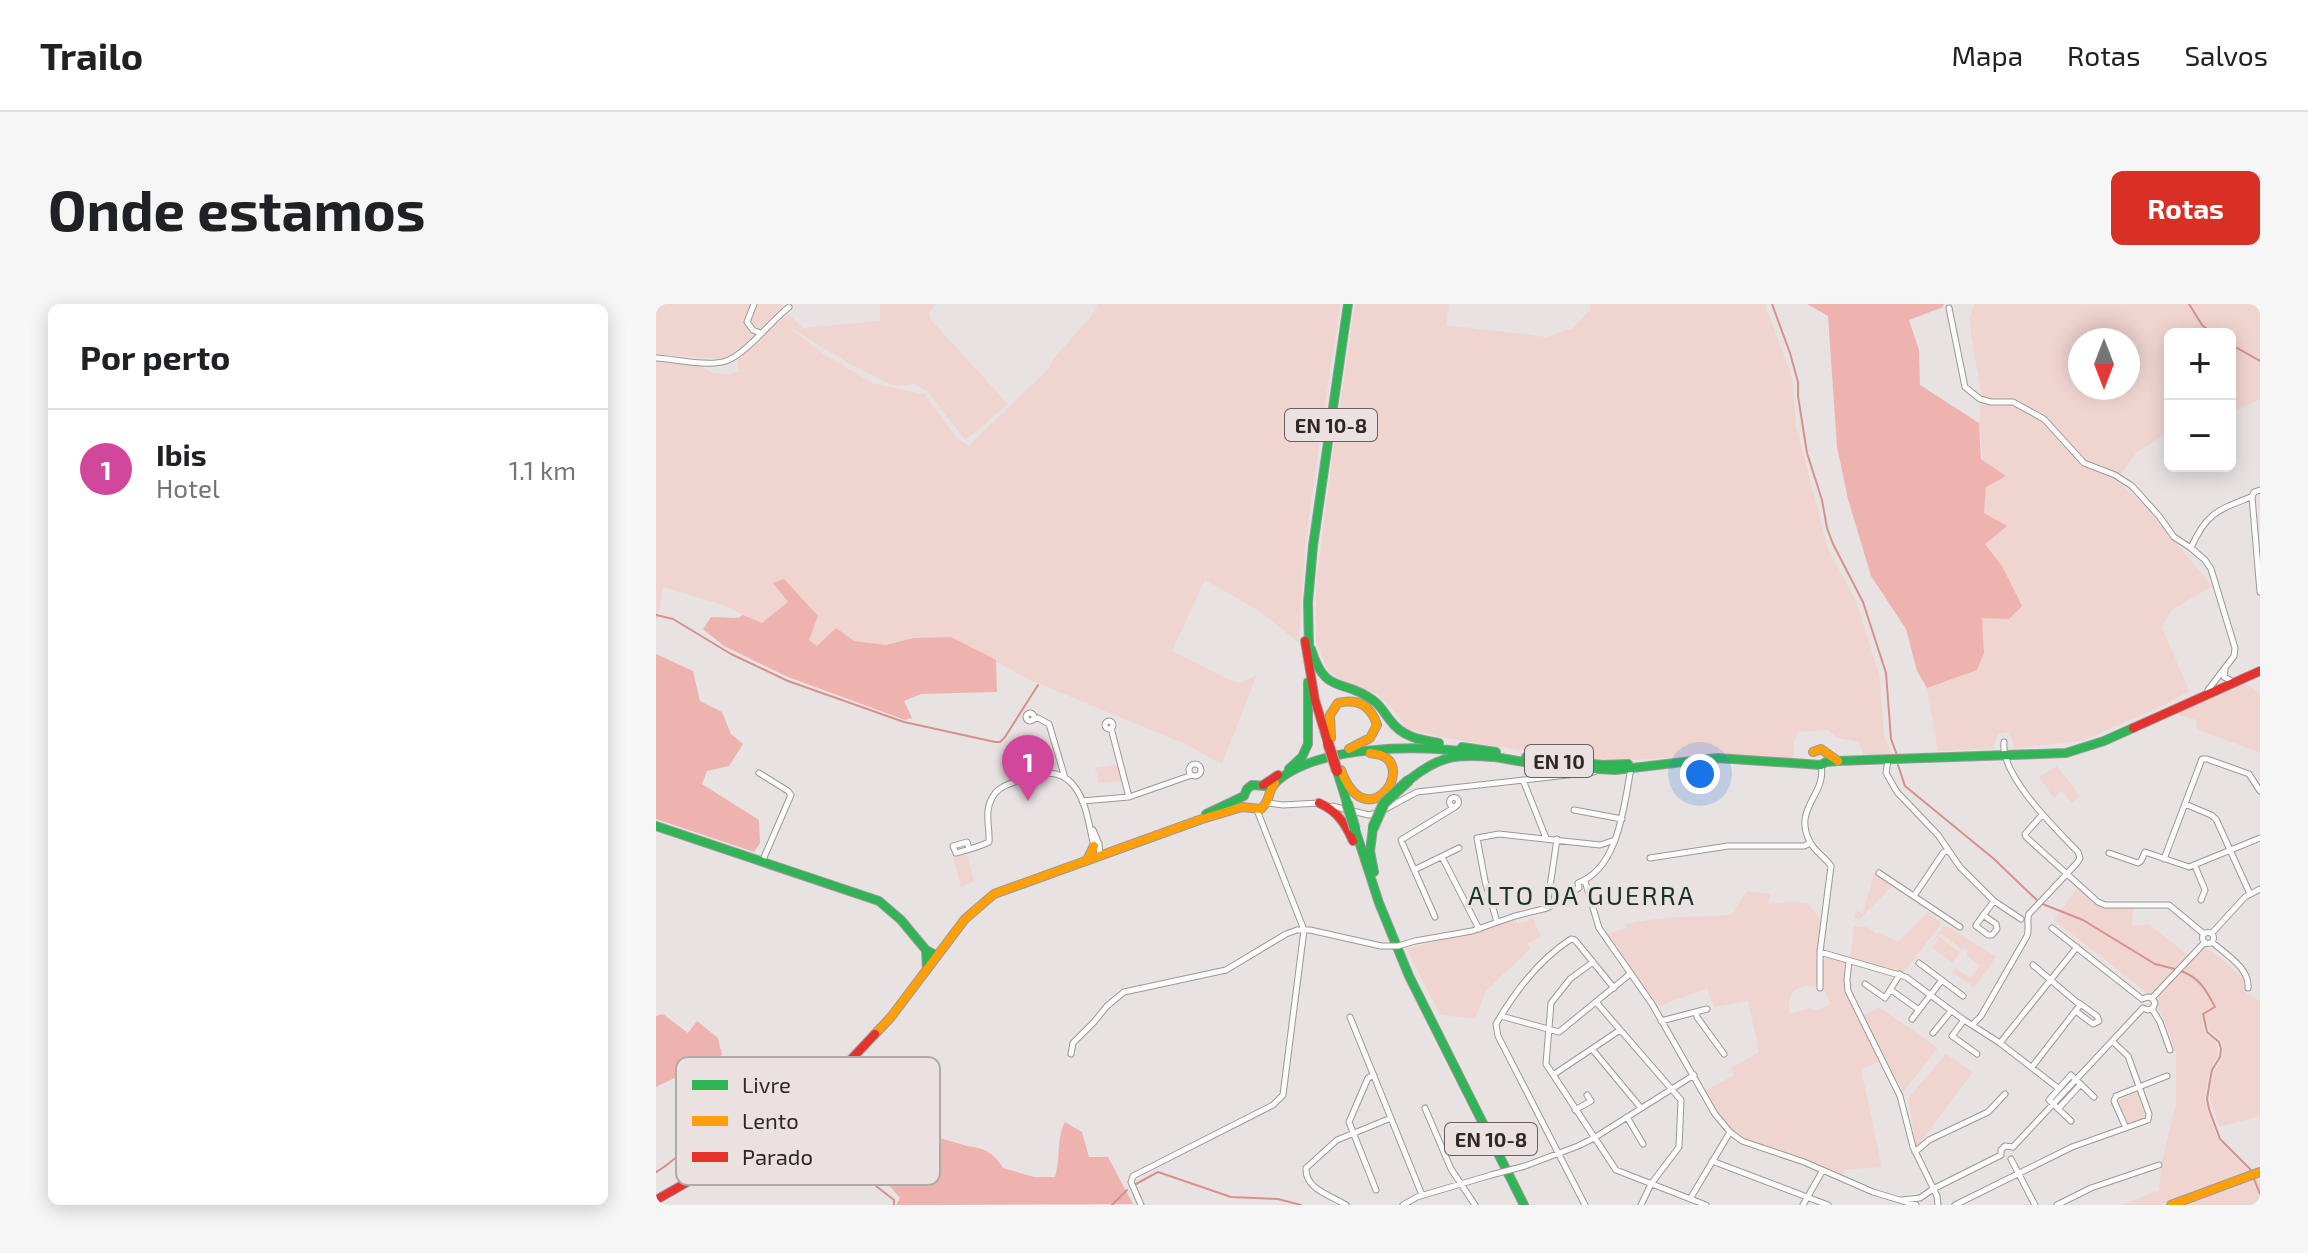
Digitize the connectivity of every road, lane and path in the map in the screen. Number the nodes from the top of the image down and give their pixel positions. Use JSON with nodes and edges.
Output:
{"nodes":[{"id":1,"x":754,"y":304,"type":"edge"},
{"id":2,"x":1348,"y":304,"type":"edge"},
{"id":3,"x":789,"y":307,"type":"dead end"},
{"id":4,"x":1949,"y":308,"type":"dead end"},
{"id":5,"x":760,"y":333,"type":"junction"},
{"id":6,"x":656,"y":358,"type":"edge"},
{"id":7,"x":2260,"y":490,"type":"edge"},
{"id":8,"x":2252,"y":497,"type":"junction"},
{"id":9,"x":2191,"y":548,"type":"junction"},
{"id":10,"x":2259,"y":577,"type":"edge"},
{"id":11,"x":2260,"y":592,"type":"edge"},
{"id":12,"x":1307,"y":641,"type":"junction"},
{"id":13,"x":2260,"y":668,"type":"edge"},
{"id":14,"x":2225,"y":677,"type":"junction"},
{"id":15,"x":1034,"y":719,"type":"dead end"},
{"id":16,"x":1111,"y":728,"type":"dead end"},
{"id":17,"x":1330,"y":743,"type":"junction"},
{"id":18,"x":1439,"y":743,"type":"junction"},
{"id":19,"x":1347,"y":752,"type":"junction"},
{"id":20,"x":2038,"y":753,"type":"junction"},
{"id":21,"x":2005,"y":755,"type":"junction"},
{"id":22,"x":1492,"y":757,"type":"junction"},
{"id":23,"x":1822,"y":757,"type":"junction"},
{"id":24,"x":1888,"y":760,"type":"junction"},
{"id":25,"x":1680,"y":761,"type":"junction"},
{"id":26,"x":1631,"y":768,"type":"junction"},
{"id":27,"x":1289,"y":769,"type":"junction"},
{"id":28,"x":1339,"y":770,"type":"junction"},
{"id":29,"x":1615,"y":770,"type":"junction"},
{"id":30,"x":759,"y":773,"type":"dead end"},
{"id":31,"x":1192,"y":775,"type":"dead end"},
{"id":32,"x":1065,"y":778,"type":"junction"},
{"id":33,"x":1523,"y":779,"type":"junction"},
{"id":34,"x":1462,"y":786,"type":"junction"},
{"id":35,"x":2260,"y":791,"type":"edge"},
{"id":36,"x":1267,"y":793,"type":"junction"},
{"id":37,"x":1244,"y":796,"type":"junction"},
{"id":38,"x":1129,"y":797,"type":"junction"},
{"id":39,"x":1082,"y":801,"type":"junction"},
{"id":40,"x":1319,"y":803,"type":"junction"},
{"id":41,"x":2185,"y":804,"type":"junction"},
{"id":42,"x":1253,"y":808,"type":"junction"},
{"id":43,"x":1574,"y":810,"type":"dead end"},
{"id":44,"x":2042,"y":814,"type":"junction"},
{"id":45,"x":1622,"y":819,"type":"junction"},
{"id":46,"x":656,"y":826,"type":"edge"},
{"id":47,"x":1357,"y":829,"type":"junction"},
{"id":48,"x":1161,"y":833,"type":"junction"},
{"id":49,"x":1546,"y":838,"type":"junction"},
{"id":50,"x":2260,"y":838,"type":"edge"},
{"id":51,"x":1557,"y":839,"type":"junction"},
{"id":52,"x":1616,"y":840,"type":"junction"},
{"id":53,"x":1810,"y":843,"type":"junction"},
{"id":54,"x":1098,"y":848,"type":"junction"},
{"id":55,"x":1459,"y":848,"type":"dead end"},
{"id":56,"x":969,"y":849,"type":"dead end"},
{"id":57,"x":1948,"y":850,"type":"junction"},
{"id":58,"x":2231,"y":851,"type":"junction"},
{"id":59,"x":2109,"y":853,"type":"dead end"},
{"id":60,"x":1442,"y":857,"type":"junction"},
{"id":61,"x":1650,"y":858,"type":"dead end"},
{"id":62,"x":2164,"y":859,"type":"junction"},
{"id":63,"x":762,"y":862,"type":"junction"},
{"id":64,"x":2195,"y":866,"type":"junction"},
{"id":65,"x":1414,"y":870,"type":"junction"},
{"id":66,"x":1879,"y":873,"type":"dead end"},
{"id":67,"x":2067,"y":873,"type":"junction"},
{"id":68,"x":1375,"y":882,"type":"junction"},
{"id":69,"x":1583,"y":885,"type":"junction"},
{"id":70,"x":2260,"y":889,"type":"edge"},
{"id":71,"x":2250,"y":894,"type":"junction"},
{"id":72,"x":1914,"y":896,"type":"junction"},
{"id":73,"x":2201,"y":900,"type":"dead end"},
{"id":74,"x":1994,"y":901,"type":"junction"},
{"id":75,"x":1379,"y":903,"type":"junction"},
{"id":76,"x":1547,"y":908,"type":"junction"},
{"id":77,"x":1983,"y":915,"type":"dead end"},
{"id":78,"x":1435,"y":917,"type":"dead end"},
{"id":79,"x":2021,"y":919,"type":"dead end"},
{"id":80,"x":1497,"y":922,"type":"junction"},
{"id":81,"x":1960,"y":927,"type":"dead end"},
{"id":82,"x":2052,"y":928,"type":"dead end"},
{"id":83,"x":1479,"y":929,"type":"junction"},
{"id":84,"x":1304,"y":930,"type":"junction"},
{"id":85,"x":2212,"y":933,"type":"junction"},
{"id":86,"x":2204,"y":934,"type":"junction"},
{"id":87,"x":2208,"y":942,"type":"junction"},
{"id":88,"x":947,"y":943,"type":"junction"},
{"id":89,"x":925,"y":945,"type":"junction"},
{"id":90,"x":2077,"y":947,"type":"junction"},
{"id":91,"x":1820,"y":952,"type":"junction"},
{"id":92,"x":937,"y":956,"type":"junction"},
{"id":93,"x":1849,"y":961,"type":"junction"},
{"id":94,"x":1593,"y":962,"type":"junction"},
{"id":95,"x":1919,"y":963,"type":"dead end"},
{"id":96,"x":2033,"y":965,"type":"dead end"},
{"id":97,"x":927,"y":969,"type":"junction"},
{"id":98,"x":1630,"y":974,"type":"junction"},
{"id":99,"x":1900,"y":974,"type":"junction"},
{"id":100,"x":2051,"y":979,"type":"junction"},
{"id":101,"x":1942,"y":980,"type":"junction"},
{"id":102,"x":1865,"y":984,"type":"dead end"},
{"id":103,"x":1614,"y":988,"type":"junction"},
{"id":104,"x":1820,"y":988,"type":"dead end"},
{"id":105,"x":2248,"y":988,"type":"dead end"},
{"id":106,"x":1891,"y":990,"type":"junction"},
{"id":107,"x":1930,"y":995,"type":"junction"},
{"id":108,"x":1963,"y":996,"type":"dead end"},
{"id":109,"x":2152,"y":998,"type":"junction"},
{"id":110,"x":2142,"y":999,"type":"junction"},
{"id":111,"x":1596,"y":1002,"type":"junction"},
{"id":112,"x":2079,"y":1003,"type":"junction"},
{"id":113,"x":2143,"y":1008,"type":"junction"},
{"id":114,"x":1707,"y":1009,"type":"dead end"},
{"id":115,"x":2152,"y":1009,"type":"junction"},
{"id":116,"x":1919,"y":1010,"type":"junction"},
{"id":117,"x":1951,"y":1011,"type":"junction"},
{"id":118,"x":1696,"y":1012,"type":"junction"},
{"id":119,"x":2077,"y":1012,"type":"junction"},
{"id":120,"x":1501,"y":1016,"type":"junction"},
{"id":121,"x":1350,"y":1017,"type":"dead end"},
{"id":122,"x":1912,"y":1019,"type":"dead end"},
{"id":123,"x":1964,"y":1020,"type":"junction"},
{"id":124,"x":1661,"y":1021,"type":"junction"},
{"id":125,"x":1972,"y":1025,"type":"junction"},
{"id":126,"x":1620,"y":1030,"type":"junction"},
{"id":127,"x":1548,"y":1031,"type":"junction"},
{"id":128,"x":1933,"y":1033,"type":"dead end"},
{"id":129,"x":2112,"y":1041,"type":"junction"},
{"id":130,"x":2000,"y":1043,"type":"junction"},
{"id":131,"x":1592,"y":1049,"type":"junction"},
{"id":132,"x":2170,"y":1050,"type":"dead end"},
{"id":133,"x":1071,"y":1054,"type":"dead end"},
{"id":134,"x":1724,"y":1054,"type":"dead end"},
{"id":135,"x":1977,"y":1054,"type":"dead end"},
{"id":136,"x":855,"y":1057,"type":"edge"},
{"id":137,"x":2032,"y":1067,"type":"junction"},
{"id":138,"x":1459,"y":1073,"type":"junction"},
{"id":139,"x":1374,"y":1075,"type":"junction"},
{"id":140,"x":1553,"y":1075,"type":"junction"},
{"id":141,"x":1694,"y":1075,"type":"junction"},
{"id":142,"x":2167,"y":1076,"type":"dead end"},
{"id":143,"x":2078,"y":1082,"type":"junction"},
{"id":144,"x":2139,"y":1085,"type":"junction"},
{"id":145,"x":2058,"y":1088,"type":"junction"},
{"id":146,"x":1672,"y":1089,"type":"junction"},
{"id":147,"x":2005,"y":1094,"type":"dead end"},
{"id":148,"x":1587,"y":1095,"type":"dead end"},
{"id":149,"x":2094,"y":1097,"type":"dead end"},
{"id":150,"x":2055,"y":1106,"type":"junction"},
{"id":151,"x":1425,"y":1108,"type":"dead end"},
{"id":152,"x":1641,"y":1108,"type":"junction"},
{"id":153,"x":1575,"y":1110,"type":"junction"},
{"id":154,"x":1627,"y":1117,"type":"junction"},
{"id":155,"x":1391,"y":1118,"type":"junction"},
{"id":156,"x":2071,"y":1121,"type":"dead end"},
{"id":157,"x":2127,"y":1128,"type":"junction"},
{"id":158,"x":1730,"y":1132,"type":"junction"},
{"id":159,"x":1353,"y":1134,"type":"junction"},
{"id":160,"x":1594,"y":1138,"type":"junction"},
{"id":161,"x":1643,"y":1144,"type":"dead end"},
{"id":162,"x":2013,"y":1147,"type":"junction"},
{"id":163,"x":1915,"y":1152,"type":"junction"},
{"id":164,"x":1558,"y":1154,"type":"junction"},
{"id":165,"x":2001,"y":1155,"type":"junction"},
{"id":166,"x":2011,"y":1159,"type":"junction"},
{"id":167,"x":1712,"y":1161,"type":"junction"},
{"id":168,"x":2159,"y":1165,"type":"dead end"},
{"id":169,"x":1823,"y":1170,"type":"junction"},
{"id":170,"x":2019,"y":1173,"type":"junction"},
{"id":171,"x":2255,"y":1174,"type":"edge"},
{"id":172,"x":1461,"y":1184,"type":"junction"},
{"id":173,"x":1651,"y":1184,"type":"junction"},
{"id":174,"x":683,"y":1185,"type":"edge"},
{"id":175,"x":1933,"y":1189,"type":"junction"},
{"id":176,"x":1376,"y":1190,"type":"dead end"},
{"id":177,"x":1420,"y":1196,"type":"junction"},
{"id":178,"x":1807,"y":1197,"type":"junction"},
{"id":179,"x":1690,"y":1199,"type":"junction"},
{"id":180,"x":656,"y":1200,"type":"edge"},
{"id":181,"x":1919,"y":1201,"type":"edge"},
{"id":182,"x":1938,"y":1204,"type":"edge"},
{"id":183,"x":1141,"y":1205,"type":"edge"},
{"id":184,"x":1346,"y":1205,"type":"edge"},
{"id":185,"x":1403,"y":1205,"type":"edge"},
{"id":186,"x":1420,"y":1205,"type":"edge"},
{"id":187,"x":1475,"y":1205,"type":"edge"},
{"id":188,"x":1524,"y":1205,"type":"edge"},
{"id":189,"x":1585,"y":1205,"type":"edge"},
{"id":190,"x":1641,"y":1205,"type":"edge"},
{"id":191,"x":1706,"y":1205,"type":"edge"},
{"id":192,"x":1803,"y":1205,"type":"edge"},
{"id":193,"x":1828,"y":1205,"type":"edge"},
{"id":194,"x":1955,"y":1205,"type":"edge"},
{"id":195,"x":2035,"y":1205,"type":"edge"},
{"id":196,"x":2057,"y":1205,"type":"edge"},
{"id":197,"x":2171,"y":1205,"type":"edge"}],
"edges":[{"from":1,"to":5,"type":"street"},
{"from":2,"to":12,"type":"main road","number":"EN 10-8"},
{"from":3,"to":5,"type":"street"},
{"from":4,"to":9,"type":"street"},
{"from":5,"to":6,"type":"street"},
{"from":7,"to":8,"type":"street"},
{"from":8,"to":9,"type":"street"},
{"from":8,"to":10,"type":"street"},
{"from":9,"to":14,"type":"street"},
{"from":10,"to":11,"type":"street"},
{"from":12,"to":17,"type":"main road","number":"EN 10-8"},
{"from":12,"to":18,"type":"main road"},
{"from":12,"to":27,"type":"main road"},
{"from":13,"to":14,"type":"main road"},
{"from":13,"to":20,"type":"main road"},
{"from":14,"to":20,"type":"main road"},
{"from":15,"to":32,"type":"street"},
{"from":16,"to":38,"type":"street"},
{"from":17,"to":19,"type":"main road"},
{"from":17,"to":28,"type":"main road","number":"EN 10-8","bridge":true},
{"from":18,"to":19,"type":"main road","number":"EN 10"},
{"from":18,"to":25,"type":"main road","number":"EN 10"},
{"from":19,"to":22,"type":"main road","number":"EN 10"},
{"from":19,"to":27,"type":"main road","number":"EN 10"},
{"from":19,"to":28,"type":"main road"},
{"from":19,"to":36,"type":"main road","number":"EN 10"},
{"from":20,"to":21,"type":"main road"},
{"from":21,"to":24,"type":"main road"},
{"from":21,"to":44,"type":"street"},
{"from":22,"to":29,"type":"main road","number":"EN 10"},
{"from":22,"to":68,"type":"main road","bridge":true},
{"from":23,"to":24,"type":"main road"},
{"from":23,"to":25,"type":"main road","number":"EN 10"},
{"from":23,"to":53,"type":"street"},
{"from":24,"to":57,"type":"street"},
{"from":25,"to":26,"type":"main road","number":"EN 10"},
{"from":26,"to":29,"type":"main road","number":"EN 10"},
{"from":26,"to":45,"type":"street"},
{"from":27,"to":36,"type":"main road","number":"EN 10"},
{"from":28,"to":47,"type":"main road","number":"EN 10-8","bridge":true},
{"from":29,"to":33,"type":"street"},
{"from":30,"to":63,"type":"street"},
{"from":31,"to":38,"type":"street"},
{"from":32,"to":39,"type":"street"},
{"from":32,"to":56,"type":"street"},
{"from":33,"to":34,"type":"street"},
{"from":33,"to":49,"type":"street"},
{"from":34,"to":40,"type":"street"},
{"from":34,"to":65,"type":"street"},
{"from":35,"to":41,"type":"street"},
{"from":36,"to":37,"type":"main road"},
{"from":36,"to":40,"type":"street"},
{"from":36,"to":42,"type":"main road"},
{"from":37,"to":42,"type":"main road"},
{"from":37,"to":48,"type":"main road"},
{"from":38,"to":39,"type":"street"},
{"from":39,"to":54,"type":"street"},
{"from":40,"to":75,"type":"main road"},
{"from":41,"to":58,"type":"street"},
{"from":41,"to":62,"type":"street"},
{"from":42,"to":48,"type":"main road"},
{"from":42,"to":84,"type":"street"},
{"from":43,"to":45,"type":"street"},
{"from":44,"to":67,"type":"street"},
{"from":44,"to":67,"type":"street"},
{"from":45,"to":52,"type":"street"},
{"from":46,"to":63,"type":"main road"},
{"from":47,"to":68,"type":"main road","number":"EN 10-8"},
{"from":47,"to":75,"type":"main road","number":"EN 10-8"},
{"from":48,"to":54,"type":"main road"},
{"from":49,"to":51,"type":"street"},
{"from":49,"to":80,"type":"street"},
{"from":50,"to":58,"type":"street"},
{"from":51,"to":52,"type":"street"},
{"from":51,"to":76,"type":"street"},
{"from":52,"to":69,"type":"street"},
{"from":53,"to":61,"type":"street"},
{"from":53,"to":91,"type":"street"},
{"from":54,"to":88,"type":"main road"},
{"from":55,"to":60,"type":"street"},
{"from":57,"to":72,"type":"street"},
{"from":57,"to":74,"type":"street"},
{"from":58,"to":64,"type":"street"},
{"from":58,"to":71,"type":"street"},
{"from":59,"to":62,"type":"street"},
{"from":60,"to":65,"type":"street"},
{"from":60,"to":83,"type":"street"},
{"from":62,"to":64,"type":"street"},
{"from":63,"to":89,"type":"main road"},
{"from":64,"to":73,"type":"street"},
{"from":65,"to":78,"type":"street"},
{"from":66,"to":72,"type":"street"},
{"from":67,"to":86,"type":"street"},
{"from":67,"to":125,"type":"street"},
{"from":68,"to":138,"type":"main road","number":"EN 10-8"},
{"from":69,"to":76,"type":"street"},
{"from":69,"to":98,"type":"street"},
{"from":70,"to":71,"type":"street"},
{"from":71,"to":85,"type":"street"},
{"from":72,"to":81,"type":"street"},
{"from":74,"to":77,"type":"street"},
{"from":74,"to":79,"type":"street"},
{"from":75,"to":138,"type":"main road","number":"EN 10-8"},
{"from":76,"to":80,"type":"street"},
{"from":80,"to":83,"type":"street"},
{"from":82,"to":90,"type":"street"},
{"from":83,"to":84,"type":"street","bridge":true},
{"from":84,"to":133,"type":"street"},
{"from":84,"to":183,"type":"street"},
{"from":85,"to":86,"type":"street"},
{"from":85,"to":87,"type":"street"},
{"from":86,"to":87,"type":"street"},
{"from":87,"to":105,"type":"street"},
{"from":87,"to":109,"type":"street"},
{"from":88,"to":89,"type":"main road"},
{"from":88,"to":92,"type":"main road"},
{"from":89,"to":92,"type":"main road"},
{"from":89,"to":97,"type":"main road"},
{"from":90,"to":100,"type":"street"},
{"from":90,"to":110,"type":"street"},
{"from":91,"to":93,"type":"street"},
{"from":91,"to":104,"type":"street"},
{"from":92,"to":97,"type":"main road"},
{"from":93,"to":99,"type":"street"},
{"from":93,"to":163,"type":"street"},
{"from":94,"to":103,"type":"street"},
{"from":94,"to":120,"type":"street"},
{"from":94,"to":127,"type":"street"},
{"from":95,"to":101,"type":"street"},
{"from":96,"to":100,"type":"street"},
{"from":97,"to":136,"type":"main road"},
{"from":98,"to":103,"type":"street"},
{"from":98,"to":124,"type":"street"},
{"from":99,"to":106,"type":"street"},
{"from":99,"to":107,"type":"street"},
{"from":100,"to":112,"type":"street"},
{"from":100,"to":130,"type":"street"},
{"from":101,"to":107,"type":"street"},
{"from":101,"to":108,"type":"street"},
{"from":102,"to":106,"type":"street"},
{"from":103,"to":111,"type":"street"},
{"from":106,"to":116,"type":"street"},
{"from":107,"to":116,"type":"street"},
{"from":107,"to":117,"type":"street"},
{"from":109,"to":110,"type":"street"},
{"from":109,"to":115,"type":"street"},
{"from":110,"to":113,"type":"street"},
{"from":111,"to":126,"type":"street"},
{"from":111,"to":127,"type":"street"},
{"from":112,"to":119,"type":"street"},
{"from":112,"to":119,"type":"street"},
{"from":113,"to":115,"type":"street"},
{"from":113,"to":129,"type":"street"},
{"from":114,"to":118,"type":"street"},
{"from":115,"to":132,"type":"street"},
{"from":116,"to":122,"type":"street"},
{"from":117,"to":123,"type":"street"},
{"from":117,"to":128,"type":"street"},
{"from":118,"to":124,"type":"street"},
{"from":118,"to":134,"type":"street"},
{"from":119,"to":137,"type":"street"},
{"from":120,"to":127,"type":"street"},
{"from":120,"to":164,"type":"street"},
{"from":121,"to":139,"type":"street"},
{"from":123,"to":125,"type":"street"},
{"from":123,"to":135,"type":"street"},
{"from":124,"to":141,"type":"street"},
{"from":125,"to":130,"type":"street"},
{"from":126,"to":131,"type":"street"},
{"from":126,"to":146,"type":"street"},
{"from":127,"to":140,"type":"street"},
{"from":129,"to":143,"type":"street"},
{"from":129,"to":144,"type":"street"},
{"from":130,"to":137,"type":"street"},
{"from":131,"to":140,"type":"street"},
{"from":131,"to":152,"type":"street"},
{"from":137,"to":145,"type":"street"},
{"from":138,"to":188,"type":"main road","number":"EN 10-8"},
{"from":139,"to":155,"type":"street"},
{"from":139,"to":159,"type":"street"},
{"from":140,"to":153,"type":"street"},
{"from":141,"to":146,"type":"street"},
{"from":141,"to":158,"type":"street"},
{"from":142,"to":144,"type":"street"},
{"from":143,"to":145,"type":"street"},
{"from":143,"to":149,"type":"street"},
{"from":143,"to":150,"type":"street"},
{"from":144,"to":157,"type":"street"},
{"from":144,"to":157,"type":"street"},
{"from":145,"to":150,"type":"street"},
{"from":146,"to":152,"type":"street"},
{"from":146,"to":173,"type":"street"},
{"from":147,"to":163,"type":"street"},
{"from":148,"to":153,"type":"street"},
{"from":150,"to":156,"type":"street"},
{"from":150,"to":162,"type":"street"},
{"from":151,"to":172,"type":"street"},
{"from":152,"to":154,"type":"street"},
{"from":153,"to":160,"type":"street"},
{"from":154,"to":160,"type":"street"},
{"from":154,"to":161,"type":"street"},
{"from":155,"to":159,"type":"street"},
{"from":155,"to":177,"type":"street"},
{"from":157,"to":170,"type":"street"},
{"from":158,"to":167,"type":"street"},
{"from":158,"to":169,"type":"street"},
{"from":159,"to":176,"type":"street"},
{"from":159,"to":184,"type":"street"},
{"from":160,"to":164,"type":"street"},
{"from":160,"to":173,"type":"street"},
{"from":162,"to":165,"type":"street"},
{"from":162,"to":166,"type":"street"},
{"from":163,"to":175,"type":"street"},
{"from":164,"to":172,"type":"street","bridge":true},
{"from":164,"to":189,"type":"street"},
{"from":165,"to":166,"type":"street"},
{"from":165,"to":175,"type":"street"},
{"from":166,"to":170,"type":"street"},
{"from":167,"to":178,"type":"street"},
{"from":167,"to":179,"type":"street"},
{"from":168,"to":196,"type":"street"},
{"from":169,"to":178,"type":"street"},
{"from":169,"to":181,"type":"street"},
{"from":170,"to":194,"type":"street"},
{"from":170,"to":195,"type":"street"},
{"from":171,"to":197,"type":"main road"},
{"from":172,"to":177,"type":"street"},
{"from":172,"to":187,"type":"street"},
{"from":173,"to":179,"type":"street"},
{"from":173,"to":190,"type":"street"},
{"from":174,"to":180,"type":"main road"},
{"from":175,"to":181,"type":"street"},
{"from":175,"to":182,"type":"street"},
{"from":177,"to":185,"type":"street"},
{"from":177,"to":186,"type":"street"},
{"from":178,"to":192,"type":"street"},
{"from":178,"to":193,"type":"street"},
{"from":179,"to":191,"type":"street"},
{"from":181,"to":182,"type":"street"}]}
